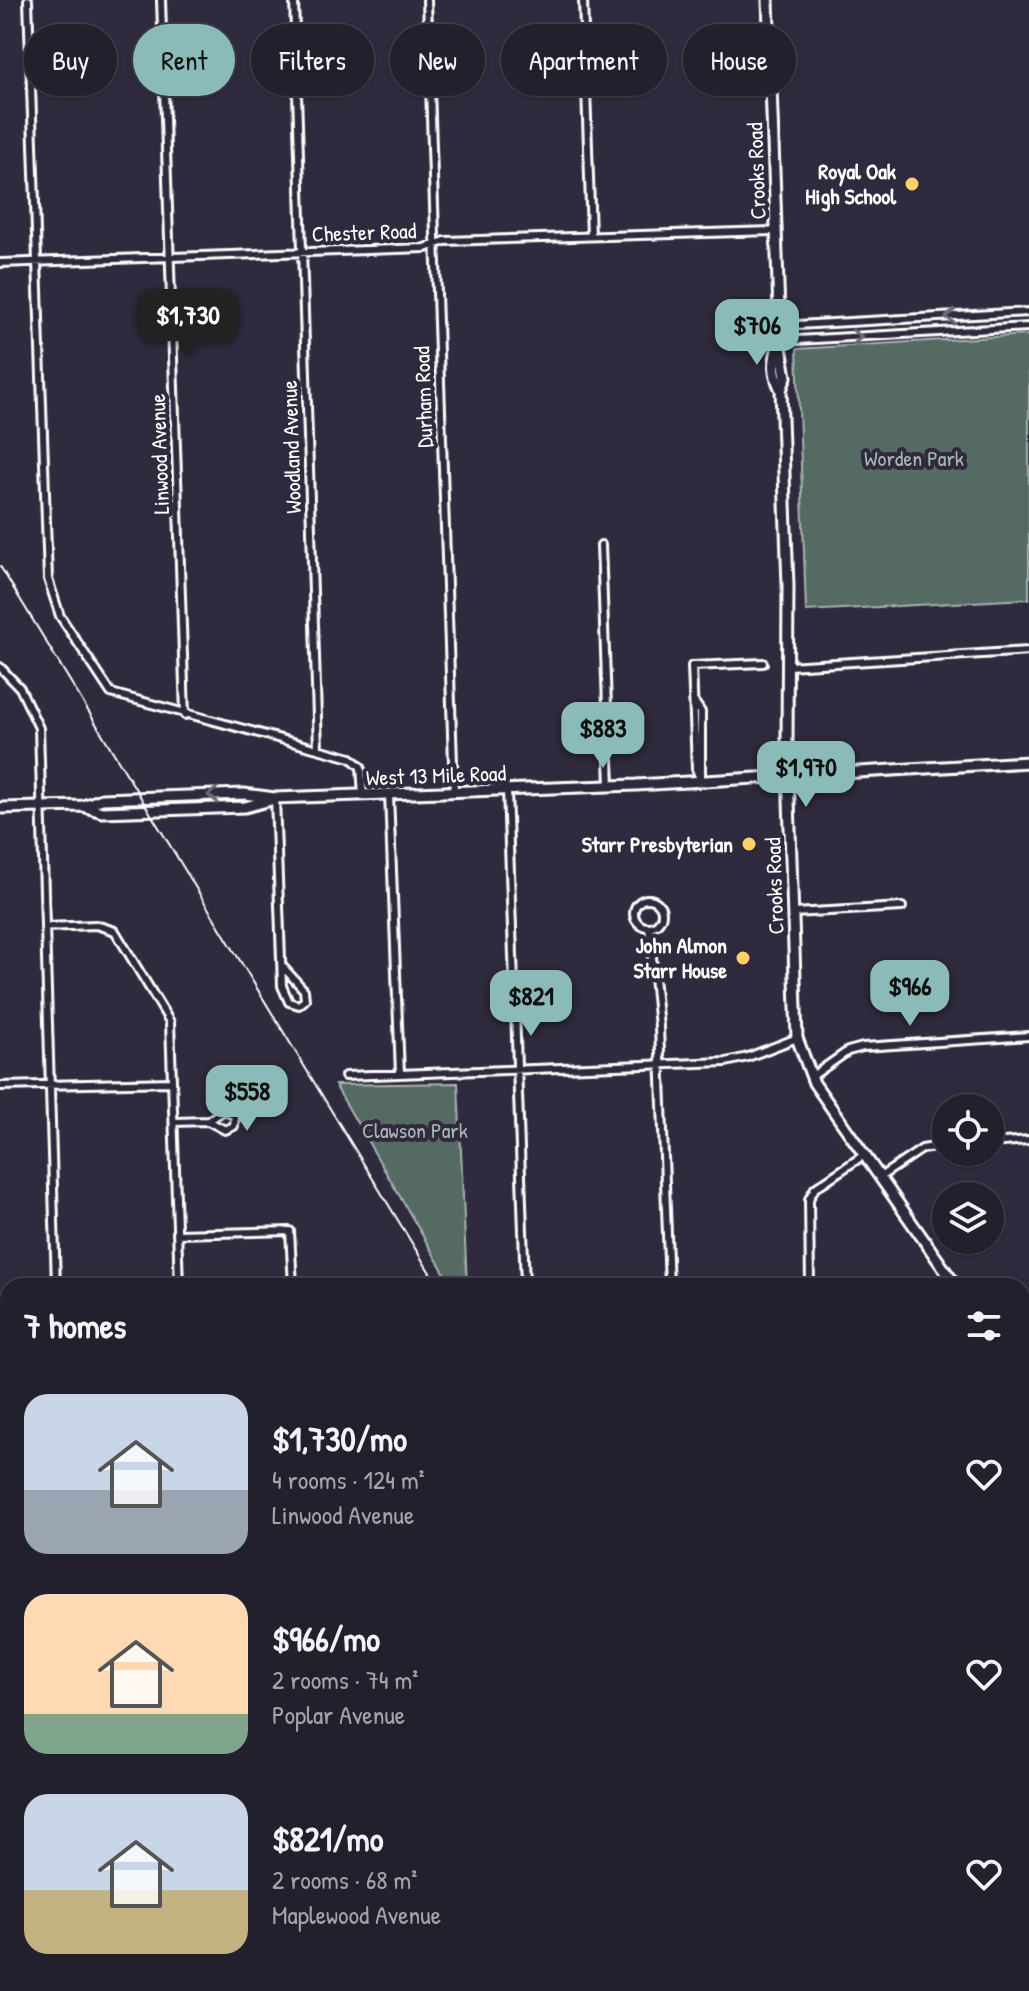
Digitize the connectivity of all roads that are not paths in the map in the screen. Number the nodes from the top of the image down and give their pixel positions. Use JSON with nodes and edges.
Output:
{"nodes":[{"id":1,"x":28,"y":0,"type":"edge"},
{"id":2,"x":161,"y":0,"type":"edge"},
{"id":3,"x":294,"y":0,"type":"edge"},
{"id":4,"x":427,"y":0,"type":"edge"},
{"id":5,"x":583,"y":0,"type":"edge"},
{"id":6,"x":768,"y":0,"type":"edge"},
{"id":7,"x":776,"y":231,"type":"junction"},
{"id":8,"x":591,"y":236,"type":"junction"},
{"id":9,"x":436,"y":245,"type":"junction"},
{"id":10,"x":302,"y":252,"type":"junction"},
{"id":11,"x":170,"y":257,"type":"junction"},
{"id":12,"x":37,"y":261,"type":"junction"},
{"id":13,"x":0,"y":263,"type":"edge"},
{"id":14,"x":1029,"y":312,"type":"edge"},
{"id":15,"x":990,"y":314,"type":"junction"},
{"id":16,"x":906,"y":319,"type":"junction"},
{"id":17,"x":823,"y":324,"type":"junction"},
{"id":18,"x":779,"y":326,"type":"junction"},
{"id":19,"x":1029,"y":327,"type":"edge"},
{"id":20,"x":991,"y":329,"type":"junction"},
{"id":21,"x":901,"y":334,"type":"junction"},
{"id":22,"x":825,"y":339,"type":"junction"},
{"id":23,"x":780,"y":341,"type":"junction"},
{"id":24,"x":601,"y":545,"type":"dead end"},
{"id":25,"x":1029,"y":651,"type":"edge"},
{"id":26,"x":763,"y":663,"type":"dead end"},
{"id":27,"x":788,"y":666,"type":"junction"},
{"id":28,"x":0,"y":667,"type":"edge"},
{"id":29,"x":185,"y":715,"type":"junction"},
{"id":30,"x":318,"y":749,"type":"junction"},
{"id":31,"x":1029,"y":762,"type":"edge"},
{"id":32,"x":788,"y":775,"type":"junction"},
{"id":33,"x":701,"y":781,"type":"junction"},
{"id":34,"x":610,"y":786,"type":"junction"},
{"id":35,"x":507,"y":790,"type":"junction"},
{"id":36,"x":454,"y":792,"type":"junction"},
{"id":37,"x":389,"y":794,"type":"junction"},
{"id":38,"x":363,"y":795,"type":"junction"},
{"id":39,"x":275,"y":798,"type":"junction"},
{"id":40,"x":41,"y":807,"type":"junction"},
{"id":41,"x":0,"y":808,"type":"edge"},
{"id":42,"x":902,"y":907,"type":"dead end"},
{"id":43,"x":793,"y":913,"type":"junction"},
{"id":44,"x":45,"y":927,"type":"junction"},
{"id":45,"x":649,"y":927,"type":"junction"},
{"id":46,"x":283,"y":967,"type":"junction"},
{"id":47,"x":1029,"y":1036,"type":"edge"},
{"id":48,"x":797,"y":1038,"type":"junction"},
{"id":49,"x":660,"y":1064,"type":"junction"},
{"id":50,"x":517,"y":1069,"type":"junction"},
{"id":51,"x":400,"y":1074,"type":"junction"},
{"id":52,"x":345,"y":1076,"type":"dead end"},
{"id":53,"x":811,"y":1077,"type":"junction"},
{"id":54,"x":172,"y":1082,"type":"junction"},
{"id":55,"x":0,"y":1086,"type":"edge"},
{"id":56,"x":50,"y":1086,"type":"junction"},
{"id":57,"x":208,"y":1121,"type":"dead end"},
{"id":58,"x":174,"y":1122,"type":"junction"},
{"id":59,"x":1029,"y":1140,"type":"edge"},
{"id":60,"x":1004,"y":1142,"type":"edge"},
{"id":61,"x":932,"y":1147,"type":"edge"},
{"id":62,"x":864,"y":1155,"type":"junction"},
{"id":63,"x":880,"y":1177,"type":"junction"},
{"id":64,"x":177,"y":1234,"type":"junction"},
{"id":65,"x":56,"y":1278,"type":"edge"},
{"id":66,"x":179,"y":1278,"type":"edge"},
{"id":67,"x":293,"y":1278,"type":"edge"},
{"id":68,"x":525,"y":1278,"type":"edge"},
{"id":69,"x":669,"y":1278,"type":"edge"},
{"id":70,"x":810,"y":1278,"type":"edge"},
{"id":71,"x":950,"y":1278,"type":"edge"}],
"edges":[{"from":1,"to":12,"type":"street"},
{"from":2,"to":11,"type":"street","name":"Linwood Avenue"},
{"from":3,"to":10,"type":"street","name":"Woodland Avenue"},
{"from":4,"to":9,"type":"street","name":"Durham Road"},
{"from":5,"to":8,"type":"street"},
{"from":6,"to":7,"type":"main road","name":"Crooks Road"},
{"from":7,"to":8,"type":"street","name":"Chester Road"},
{"from":7,"to":18,"type":"main road","name":"Crooks Road"},
{"from":8,"to":9,"type":"street","name":"Chester Road"},
{"from":9,"to":10,"type":"street","name":"Chester Road"},
{"from":9,"to":36,"type":"street","name":"Durham Road"},
{"from":10,"to":11,"type":"street","name":"Chester Road"},
{"from":10,"to":30,"type":"street","name":"Woodland Avenue"},
{"from":11,"to":12,"type":"street","name":"Chester Road"},
{"from":11,"to":29,"type":"street","name":"Linwood Avenue"},
{"from":12,"to":13,"type":"street","name":"Chester Road"},
{"from":12,"to":29,"type":"street"},
{"from":14,"to":15,"type":"street"},
{"from":15,"to":16,"type":"street","one_way":true},
{"from":15,"to":20,"type":"street"},
{"from":16,"to":17,"type":"street"},
{"from":16,"to":21,"type":"street"},
{"from":17,"to":18,"type":"street"},
{"from":17,"to":22,"type":"street"},
{"from":18,"to":23,"type":"main road","name":"Crooks Road"},
{"from":19,"to":20,"type":"street"},
{"from":20,"to":21,"type":"street"},
{"from":22,"to":21,"type":"street","one_way":true},
{"from":22,"to":23,"type":"street"},
{"from":23,"to":27,"type":"main road","name":"Crooks Road"},
{"from":24,"to":34,"type":"street"},
{"from":25,"to":27,"type":"street"},
{"from":26,"to":33,"type":"street"},
{"from":27,"to":32,"type":"main road","name":"Crooks Road"},
{"from":28,"to":40,"type":"street"},
{"from":29,"to":30,"type":"street"},
{"from":30,"to":38,"type":"street"},
{"from":31,"to":32,"type":"main road","name":"West 13 Mile Road"},
{"from":32,"to":33,"type":"main road","name":"West 13 Mile Road"},
{"from":32,"to":43,"type":"main road","name":"Crooks Road"},
{"from":33,"to":34,"type":"main road","name":"West 13 Mile Road"},
{"from":34,"to":35,"type":"main road","name":"West 13 Mile Road"},
{"from":35,"to":36,"type":"main road","name":"West 13 Mile Road"},
{"from":35,"to":50,"type":"street"},
{"from":36,"to":37,"type":"main road","name":"West 13 Mile Road"},
{"from":37,"to":38,"type":"main road","name":"West 13 Mile Road"},
{"from":37,"to":51,"type":"street"},
{"from":38,"to":39,"type":"main road","name":"West 13 Mile Road"},
{"from":39,"to":40,"type":"main road","name":"West 13 Mile Road"},
{"from":39,"to":46,"type":"street"},
{"from":40,"to":41,"type":"main road","name":"West 13 Mile Road"},
{"from":40,"to":44,"type":"street"},
{"from":42,"to":43,"type":"street"},
{"from":43,"to":48,"type":"main road","name":"Crooks Road"},
{"from":44,"to":54,"type":"street"},
{"from":44,"to":56,"type":"street"},
{"from":45,"to":45,"type":"street"},
{"from":45,"to":49,"type":"street"},
{"from":46,"to":46,"type":"street"},
{"from":47,"to":53,"type":"street"},
{"from":48,"to":49,"type":"street"},
{"from":48,"to":53,"type":"main road","name":"Crooks Road"},
{"from":49,"to":50,"type":"street"},
{"from":49,"to":69,"type":"street"},
{"from":50,"to":51,"type":"street"},
{"from":50,"to":68,"type":"street"},
{"from":51,"to":52,"type":"street"},
{"from":53,"to":62,"type":"main road","name":"Crooks Road"},
{"from":54,"to":56,"type":"street"},
{"from":54,"to":58,"type":"street"},
{"from":55,"to":56,"type":"street"},
{"from":56,"to":65,"type":"street"},
{"from":57,"to":58,"type":"street"},
{"from":58,"to":64,"type":"street"},
{"from":59,"to":60,"type":"street"},
{"from":61,"to":63,"type":"street"},
{"from":62,"to":63,"type":"main road","name":"Crooks Road"},
{"from":62,"to":70,"type":"street"},
{"from":63,"to":71,"type":"main road","name":"Crooks Road"},
{"from":64,"to":66,"type":"street"},
{"from":64,"to":67,"type":"street"}]}
